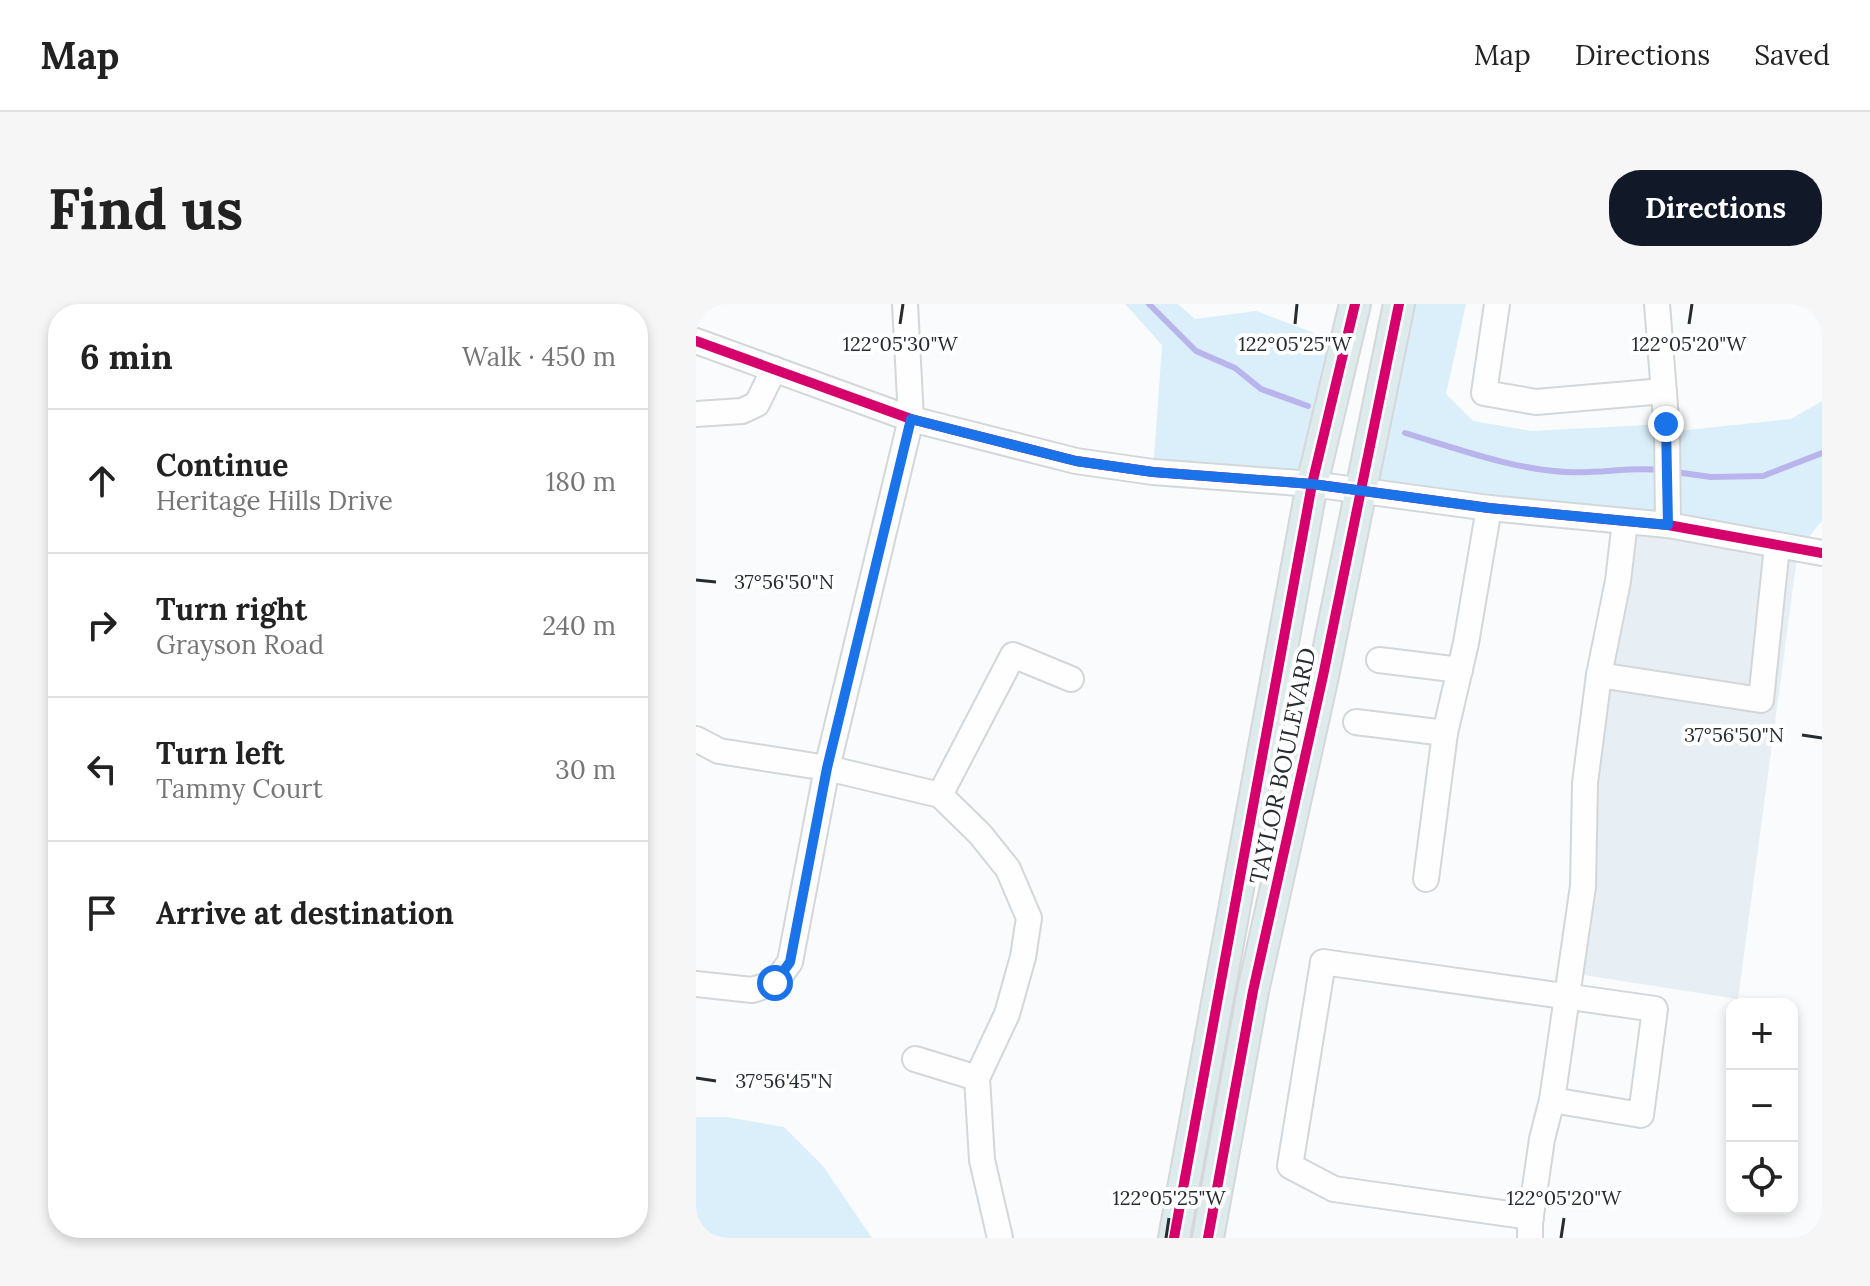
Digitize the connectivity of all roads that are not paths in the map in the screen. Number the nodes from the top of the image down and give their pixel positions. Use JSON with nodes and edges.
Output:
{"nodes":[{"id":1,"x":905,"y":304,"type":"edge"},
{"id":2,"x":1355,"y":304,"type":"edge"},
{"id":3,"x":1399,"y":304,"type":"edge"},
{"id":4,"x":1497,"y":304,"type":"edge"},
{"id":5,"x":1657,"y":304,"type":"edge"},
{"id":6,"x":696,"y":341,"type":"edge"},
{"id":7,"x":774,"y":369,"type":"junction"},
{"id":8,"x":1664,"y":391,"type":"junction"},
{"id":9,"x":696,"y":414,"type":"edge"},
{"id":10,"x":911,"y":419,"type":"junction"},
{"id":11,"x":1312,"y":484,"type":"junction"},
{"id":12,"x":1362,"y":492,"type":"junction"},
{"id":13,"x":1489,"y":508,"type":"junction"},
{"id":14,"x":1625,"y":521,"type":"junction"},
{"id":15,"x":1668,"y":525,"type":"junction"},
{"id":16,"x":1777,"y":546,"type":"junction"},
{"id":17,"x":1822,"y":553,"type":"edge"},
{"id":18,"x":1379,"y":660,"type":"dead end"},
{"id":19,"x":1460,"y":670,"type":"junction"},
{"id":20,"x":1599,"y":675,"type":"junction"},
{"id":21,"x":1071,"y":679,"type":"dead end"},
{"id":22,"x":1356,"y":722,"type":"dead end"},
{"id":23,"x":1445,"y":733,"type":"junction"},
{"id":24,"x":696,"y":739,"type":"edge"},
{"id":25,"x":827,"y":768,"type":"junction"},
{"id":26,"x":940,"y":795,"type":"junction"},
{"id":27,"x":1426,"y":879,"type":"dead end"},
{"id":28,"x":696,"y":984,"type":"edge"},
{"id":29,"x":1567,"y":997,"type":"junction"},
{"id":30,"x":915,"y":1059,"type":"dead end"},
{"id":31,"x":977,"y":1078,"type":"junction"},
{"id":32,"x":1552,"y":1100,"type":"junction"},
{"id":33,"x":1530,"y":1227,"type":"edge"},
{"id":34,"x":1000,"y":1238,"type":"edge"},
{"id":35,"x":1174,"y":1238,"type":"edge"},
{"id":36,"x":1208,"y":1238,"type":"edge"}],
"edges":[{"from":1,"to":10,"type":"street"},
{"from":2,"to":11,"type":"main road","name":"TAYLOR BOULEVARD"},
{"from":3,"to":12,"type":"main road","name":"TAYLOR BOULEVARD"},
{"from":4,"to":8,"type":"street"},
{"from":5,"to":8,"type":"street"},
{"from":6,"to":7,"type":"street"},
{"from":7,"to":9,"type":"street"},
{"from":7,"to":10,"type":"street"},
{"from":8,"to":15,"type":"street"},
{"from":10,"to":11,"type":"street"},
{"from":10,"to":25,"type":"street"},
{"from":11,"to":12,"type":"street"},
{"from":11,"to":35,"type":"main road","name":"TAYLOR BOULEVARD"},
{"from":12,"to":13,"type":"street"},
{"from":12,"to":36,"type":"main road","name":"TAYLOR BOULEVARD"},
{"from":13,"to":14,"type":"street"},
{"from":13,"to":19,"type":"street"},
{"from":14,"to":15,"type":"street"},
{"from":14,"to":20,"type":"street"},
{"from":15,"to":16,"type":"street"},
{"from":16,"to":17,"type":"street"},
{"from":16,"to":20,"type":"street"},
{"from":18,"to":19,"type":"street"},
{"from":19,"to":23,"type":"street"},
{"from":20,"to":29,"type":"street"},
{"from":21,"to":26,"type":"street"},
{"from":22,"to":23,"type":"street"},
{"from":23,"to":27,"type":"street"},
{"from":24,"to":25,"type":"street"},
{"from":25,"to":26,"type":"street"},
{"from":25,"to":28,"type":"street"},
{"from":26,"to":31,"type":"street"},
{"from":29,"to":32,"type":"street"},
{"from":29,"to":32,"type":"street"},
{"from":29,"to":33,"type":"street"},
{"from":30,"to":31,"type":"street"},
{"from":31,"to":34,"type":"street"},
{"from":32,"to":33,"type":"street"}]}
